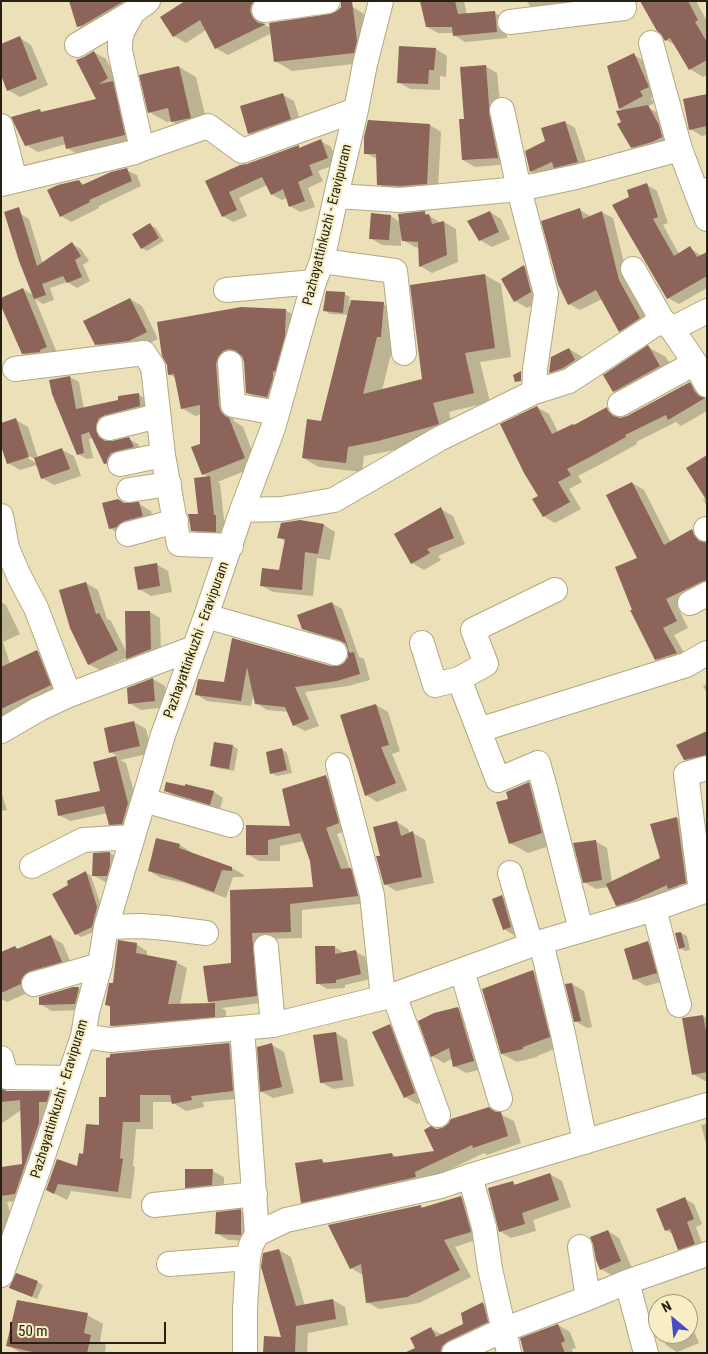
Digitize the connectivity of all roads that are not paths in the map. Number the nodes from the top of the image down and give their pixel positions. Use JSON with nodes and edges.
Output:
{"nodes":[{"id":1,"x":328,"y":1,"type":"edge"},
{"id":2,"x":381,"y":1,"type":"edge"},
{"id":3,"x":623,"y":1,"type":"edge"},
{"id":4,"x":137,"y":5,"type":"edge"},
{"id":5,"x":264,"y":10,"type":"dead end"},
{"id":6,"x":510,"y":22,"type":"dead end"},
{"id":7,"x":651,"y":43,"type":"dead end"},
{"id":8,"x":77,"y":45,"type":"dead end"},
{"id":9,"x":356,"y":110,"type":"junction"},
{"id":10,"x":502,"y":110,"type":"dead end"},
{"id":11,"x":1,"y":126,"type":"edge"},
{"id":12,"x":142,"y":149,"type":"junction"},
{"id":13,"x":680,"y":149,"type":"junction"},
{"id":14,"x":8,"y":182,"type":"edge"},
{"id":15,"x":519,"y":189,"type":"junction"},
{"id":16,"x":702,"y":192,"type":"edge"},
{"id":17,"x":336,"y":196,"type":"junction"},
{"id":18,"x":707,"y":219,"type":"edge"},
{"id":19,"x":633,"y":269,"type":"dead end"},
{"id":20,"x":318,"y":272,"type":"junction"},
{"id":21,"x":226,"y":290,"type":"dead end"},
{"id":22,"x":707,"y":311,"type":"edge"},
{"id":23,"x":667,"y":325,"type":"junction"},
{"id":24,"x":404,"y":353,"type":"dead end"},
{"id":25,"x":230,"y":363,"type":"dead end"},
{"id":26,"x":695,"y":364,"type":"junction"},
{"id":27,"x":15,"y":369,"type":"dead end"},
{"id":28,"x":707,"y":385,"type":"edge"},
{"id":29,"x":534,"y":392,"type":"junction"},
{"id":30,"x":620,"y":404,"type":"dead end"},
{"id":31,"x":277,"y":413,"type":"junction"},
{"id":32,"x":158,"y":416,"type":"junction"},
{"id":33,"x":109,"y":428,"type":"dead end"},
{"id":34,"x":163,"y":455,"type":"junction"},
{"id":35,"x":120,"y":464,"type":"dead end"},
{"id":36,"x":169,"y":484,"type":"junction"},
{"id":37,"x":129,"y":490,"type":"dead end"},
{"id":38,"x":242,"y":510,"type":"junction"},
{"id":39,"x":1,"y":516,"type":"edge"},
{"id":40,"x":176,"y":521,"type":"junction"},
{"id":41,"x":128,"y":534,"type":"dead end"},
{"id":42,"x":231,"y":546,"type":"junction"},
{"id":43,"x":555,"y":590,"type":"dead end"},
{"id":44,"x":206,"y":616,"type":"junction"},
{"id":45,"x":422,"y":643,"type":"dead end"},
{"id":46,"x":194,"y":648,"type":"junction"},
{"id":47,"x":335,"y":652,"type":"dead end"},
{"id":48,"x":707,"y":653,"type":"edge"},
{"id":49,"x":459,"y":679,"type":"junction"},
{"id":50,"x":69,"y":695,"type":"junction"},
{"id":51,"x":478,"y":730,"type":"junction"},
{"id":52,"x":1,"y":731,"type":"edge"},
{"id":53,"x":338,"y":764,"type":"dead end"},
{"id":54,"x":707,"y":768,"type":"edge"},
{"id":55,"x":144,"y":800,"type":"junction"},
{"id":56,"x":231,"y":825,"type":"dead end"},
{"id":57,"x":133,"y":836,"type":"junction"},
{"id":58,"x":32,"y":866,"type":"dead end"},
{"id":59,"x":510,"y":873,"type":"dead end"},
{"id":60,"x":704,"y":891,"type":"edge"},
{"id":61,"x":654,"y":909,"type":"junction"},
{"id":62,"x":106,"y":927,"type":"junction"},
{"id":63,"x":581,"y":930,"type":"junction"},
{"id":64,"x":206,"y":933,"type":"dead end"},
{"id":65,"x":536,"y":944,"type":"junction"},
{"id":66,"x":266,"y":947,"type":"dead end"},
{"id":67,"x":100,"y":966,"type":"junction"},
{"id":68,"x":462,"y":971,"type":"junction"},
{"id":69,"x":34,"y":984,"type":"dead end"},
{"id":70,"x":389,"y":996,"type":"junction"},
{"id":71,"x":679,"y":1005,"type":"dead end"},
{"id":72,"x":273,"y":1025,"type":"junction"},
{"id":73,"x":242,"y":1028,"type":"junction"},
{"id":74,"x":83,"y":1036,"type":"junction"},
{"id":75,"x":1,"y":1058,"type":"edge"},
{"id":76,"x":68,"y":1078,"type":"junction"},
{"id":77,"x":500,"y":1099,"type":"dead end"},
{"id":78,"x":707,"y":1105,"type":"edge"},
{"id":79,"x":438,"y":1115,"type":"dead end"},
{"id":80,"x":585,"y":1142,"type":"junction"},
{"id":81,"x":470,"y":1176,"type":"junction"},
{"id":82,"x":255,"y":1194,"type":"junction"},
{"id":83,"x":154,"y":1205,"type":"dead end"},
{"id":84,"x":257,"y":1234,"type":"junction"},
{"id":85,"x":8,"y":1237,"type":"edge"},
{"id":86,"x":580,"y":1248,"type":"dead end"},
{"id":87,"x":707,"y":1254,"type":"edge"},
{"id":88,"x":248,"y":1258,"type":"junction"},
{"id":89,"x":169,"y":1264,"type":"dead end"},
{"id":90,"x":1,"y":1275,"type":"edge"},
{"id":91,"x":627,"y":1282,"type":"junction"},
{"id":92,"x":588,"y":1298,"type":"junction"},
{"id":93,"x":503,"y":1330,"type":"junction"},
{"id":94,"x":458,"y":1352,"type":"edge"},
{"id":95,"x":245,"y":1353,"type":"edge"},
{"id":96,"x":508,"y":1353,"type":"edge"},
{"id":97,"x":646,"y":1353,"type":"edge"}],
"edges":[{"from":1,"to":5,"type":"street"},
{"from":2,"to":9,"type":"street","name":"Pazhayattinkuzhi - Eravipuram"},
{"from":3,"to":6,"type":"street"},
{"from":4,"to":8,"type":"street"},
{"from":4,"to":12,"type":"street"},
{"from":7,"to":13,"type":"street"},
{"from":9,"to":12,"type":"street"},
{"from":9,"to":17,"type":"street","name":"Pazhayattinkuzhi - Eravipuram"},
{"from":10,"to":15,"type":"street"},
{"from":11,"to":14,"type":"street"},
{"from":12,"to":14,"type":"street"},
{"from":13,"to":15,"type":"street"},
{"from":13,"to":16,"type":"street"},
{"from":15,"to":17,"type":"street"},
{"from":15,"to":29,"type":"street"},
{"from":16,"to":18,"type":"street"},
{"from":17,"to":20,"type":"street","name":"Pazhayattinkuzhi - Eravipuram"},
{"from":19,"to":23,"type":"street"},
{"from":20,"to":21,"type":"street"},
{"from":20,"to":24,"type":"street"},
{"from":20,"to":31,"type":"street","name":"Pazhayattinkuzhi - Eravipuram"},
{"from":22,"to":23,"type":"street"},
{"from":23,"to":26,"type":"street"},
{"from":23,"to":29,"type":"street"},
{"from":25,"to":31,"type":"street"},
{"from":26,"to":28,"type":"street"},
{"from":26,"to":30,"type":"street"},
{"from":27,"to":32,"type":"street"},
{"from":29,"to":38,"type":"street"},
{"from":31,"to":38,"type":"street","name":"Pazhayattinkuzhi - Eravipuram"},
{"from":32,"to":33,"type":"street"},
{"from":32,"to":34,"type":"street"},
{"from":34,"to":35,"type":"street"},
{"from":34,"to":36,"type":"street"},
{"from":36,"to":37,"type":"street"},
{"from":36,"to":40,"type":"street"},
{"from":38,"to":42,"type":"street","name":"Pazhayattinkuzhi - Eravipuram"},
{"from":39,"to":50,"type":"street"},
{"from":40,"to":41,"type":"street"},
{"from":40,"to":42,"type":"street"},
{"from":42,"to":44,"type":"street","name":"Pazhayattinkuzhi - Eravipuram"},
{"from":43,"to":49,"type":"street"},
{"from":44,"to":46,"type":"street","name":"Pazhayattinkuzhi - Eravipuram"},
{"from":44,"to":47,"type":"street"},
{"from":45,"to":49,"type":"street"},
{"from":46,"to":50,"type":"street"},
{"from":46,"to":55,"type":"street","name":"Pazhayattinkuzhi - Eravipuram"},
{"from":48,"to":51,"type":"street"},
{"from":49,"to":51,"type":"street"},
{"from":50,"to":52,"type":"street"},
{"from":51,"to":63,"type":"street"},
{"from":53,"to":70,"type":"street"},
{"from":54,"to":60,"type":"street"},
{"from":55,"to":56,"type":"street"},
{"from":55,"to":57,"type":"street","name":"Pazhayattinkuzhi - Eravipuram"},
{"from":57,"to":58,"type":"street"},
{"from":57,"to":62,"type":"street","name":"Pazhayattinkuzhi - Eravipuram"},
{"from":59,"to":65,"type":"street"},
{"from":60,"to":61,"type":"street"},
{"from":61,"to":63,"type":"street"},
{"from":61,"to":71,"type":"street"},
{"from":62,"to":64,"type":"street"},
{"from":62,"to":67,"type":"street","name":"Pazhayattinkuzhi - Eravipuram"},
{"from":63,"to":65,"type":"street"},
{"from":65,"to":68,"type":"street"},
{"from":65,"to":80,"type":"street"},
{"from":66,"to":72,"type":"street"},
{"from":67,"to":69,"type":"street"},
{"from":67,"to":74,"type":"street","name":"Pazhayattinkuzhi - Eravipuram"},
{"from":68,"to":70,"type":"street"},
{"from":68,"to":77,"type":"street"},
{"from":70,"to":72,"type":"street"},
{"from":70,"to":79,"type":"street"},
{"from":72,"to":73,"type":"street"},
{"from":73,"to":74,"type":"street"},
{"from":73,"to":82,"type":"street"},
{"from":74,"to":76,"type":"street","name":"Pazhayattinkuzhi - Eravipuram"},
{"from":75,"to":76,"type":"street"},
{"from":76,"to":85,"type":"street","name":"Pazhayattinkuzhi - Eravipuram"},
{"from":78,"to":80,"type":"street"},
{"from":80,"to":81,"type":"street"},
{"from":81,"to":84,"type":"street"},
{"from":81,"to":93,"type":"street"},
{"from":82,"to":83,"type":"street"},
{"from":82,"to":84,"type":"street"},
{"from":84,"to":88,"type":"street"},
{"from":85,"to":90,"type":"street","name":"Pazhayattinkuzhi - Eravipuram"},
{"from":86,"to":92,"type":"street"},
{"from":87,"to":91,"type":"street"},
{"from":88,"to":89,"type":"street"},
{"from":88,"to":95,"type":"street"},
{"from":91,"to":92,"type":"street"},
{"from":91,"to":97,"type":"street"},
{"from":92,"to":93,"type":"street"},
{"from":93,"to":94,"type":"street"},
{"from":93,"to":96,"type":"street"}]}
